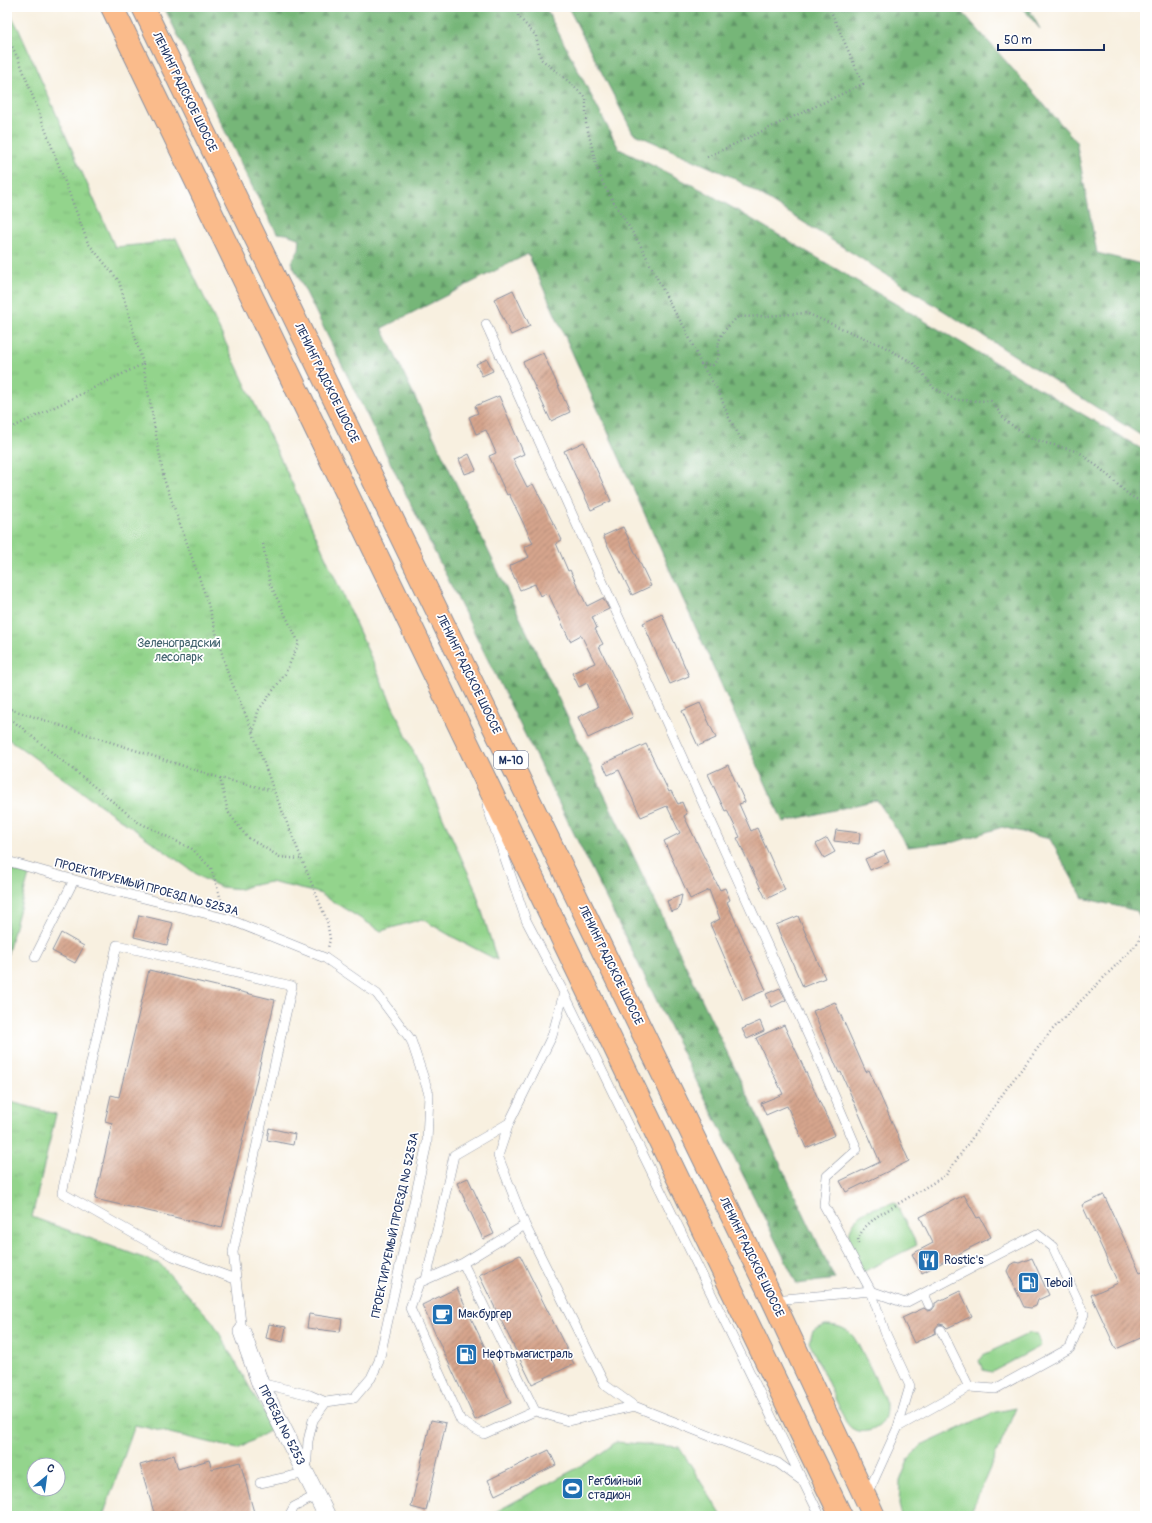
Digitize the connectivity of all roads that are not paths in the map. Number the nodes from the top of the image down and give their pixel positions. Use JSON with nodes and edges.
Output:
{"nodes":[{"id":1,"x":112,"y":7,"type":"edge"},
{"id":2,"x":143,"y":7,"type":"edge"},
{"id":3,"x":486,"y":324,"type":"dead end"},
{"id":4,"x":462,"y":733,"type":"junction"},
{"id":5,"x":7,"y":861,"type":"edge"},
{"id":6,"x":74,"y":880,"type":"junction"},
{"id":7,"x":35,"y":958,"type":"dead end"},
{"id":8,"x":564,"y":993,"type":"junction"},
{"id":9,"x":509,"y":1123,"type":"junction"},
{"id":10,"x":525,"y":1225,"type":"junction"},
{"id":11,"x":463,"y":1263,"type":"junction"},
{"id":12,"x":235,"y":1279,"type":"junction"},
{"id":13,"x":426,"y":1280,"type":"junction"},
{"id":14,"x":871,"y":1291,"type":"junction"},
{"id":15,"x":924,"y":1294,"type":"junction"},
{"id":16,"x":774,"y":1300,"type":"junction"},
{"id":17,"x":929,"y":1305,"type":"dead end"},
{"id":18,"x":942,"y":1330,"type":"dead end"},
{"id":19,"x":242,"y":1332,"type":"joint"},
{"id":20,"x":260,"y":1383,"type":"junction"},
{"id":21,"x":969,"y":1387,"type":"junction"},
{"id":22,"x":326,"y":1402,"type":"junction"},
{"id":23,"x":634,"y":1406,"type":"junction"},
{"id":24,"x":535,"y":1411,"type":"junction"},
{"id":25,"x":898,"y":1427,"type":"junction"},
{"id":26,"x":306,"y":1473,"type":"junction"},
{"id":27,"x":802,"y":1480,"type":"junction"},
{"id":28,"x":260,"y":1483,"type":"dead end"},
{"id":29,"x":317,"y":1495,"type":"junction"},
{"id":30,"x":870,"y":1507,"type":"edge"},
{"id":31,"x":289,"y":1516,"type":"edge"},
{"id":32,"x":327,"y":1516,"type":"edge"},
{"id":33,"x":820,"y":1516,"type":"edge"},
{"id":34,"x":841,"y":1516,"type":"edge"}],
"edges":[{"from":1,"to":4,"type":"highway","number":"М-10"},
{"from":2,"to":16,"type":"highway","name":"ЛЕНИНГРАДСКОЕ ШОССЕ","number":"М-10"},
{"from":3,"to":14,"type":"lane"},
{"from":4,"to":8,"type":"lane"},
{"from":4,"to":34,"type":"highway","number":"М-10"},
{"from":5,"to":6,"type":"lane","name":"ПРОЕКТИРУЕМЫЙ ПРОЕЗД № 5253А"},
{"from":6,"to":7,"type":"lane"},
{"from":6,"to":22,"type":"lane","name":"ПРОЕКТИРУЕМЫЙ ПРОЕЗД № 5253А"},
{"from":8,"to":9,"type":"lane"},
{"from":8,"to":27,"type":"lane"},
{"from":9,"to":10,"type":"lane"},
{"from":9,"to":13,"type":"lane"},
{"from":10,"to":11,"type":"lane"},
{"from":10,"to":23,"type":"lane"},
{"from":11,"to":13,"type":"lane"},
{"from":11,"to":24,"type":"lane"},
{"from":12,"to":12,"type":"lane"},
{"from":12,"to":19,"type":"lane"},
{"from":13,"to":24,"type":"lane"},
{"from":14,"to":15,"type":"lane"},
{"from":14,"to":16,"type":"lane"},
{"from":14,"to":25,"type":"lane"},
{"from":15,"to":17,"type":"lane"},
{"from":15,"to":21,"type":"lane"},
{"from":16,"to":30,"type":"highway","name":"ЛЕНИНГРАДСКОЕ ШОССЕ","number":"М-10"},
{"from":18,"to":21,"type":"lane"},
{"from":19,"to":20,"type":"street","name":"ПРОЕЗД № 5253"},
{"from":20,"to":22,"type":"lane"},
{"from":20,"to":26,"type":"street","name":"ПРОЕЗД № 5253"},
{"from":21,"to":25,"type":"lane"},
{"from":22,"to":26,"type":"lane"},
{"from":23,"to":24,"type":"lane"},
{"from":23,"to":27,"type":"lane"},
{"from":25,"to":30,"type":"lane"},
{"from":26,"to":28,"type":"lane"},
{"from":26,"to":29,"type":"street","name":"ПРОЕЗД № 5253"},
{"from":27,"to":33,"type":"lane"},
{"from":29,"to":31,"type":"lane"},
{"from":29,"to":32,"type":"street","name":"ПРОЕЗД № 5253"}]}
